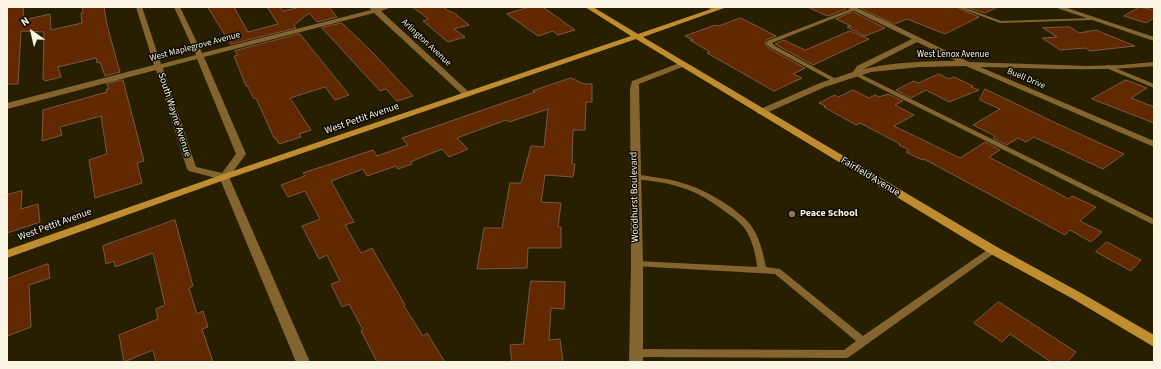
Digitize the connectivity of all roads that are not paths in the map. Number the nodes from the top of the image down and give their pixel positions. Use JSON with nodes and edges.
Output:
{"nodes":[{"id":1,"x":139,"y":7,"type":"edge"},
{"id":2,"x":177,"y":7,"type":"edge"},
{"id":3,"x":389,"y":7,"type":"edge"},
{"id":4,"x":588,"y":7,"type":"edge"},
{"id":5,"x":724,"y":7,"type":"edge"},
{"id":6,"x":959,"y":7,"type":"edge"},
{"id":7,"x":1057,"y":7,"type":"edge"},
{"id":8,"x":852,"y":8,"type":"edge"},
{"id":9,"x":374,"y":9,"type":"edge"},
{"id":10,"x":712,"y":9,"type":"edge"},
{"id":11,"x":1092,"y":19,"type":"junction"},
{"id":12,"x":637,"y":36,"type":"junction"},
{"id":13,"x":917,"y":39,"type":"junction"},
{"id":14,"x":1154,"y":39,"type":"edge"},
{"id":15,"x":200,"y":56,"type":"junction"},
{"id":16,"x":682,"y":64,"type":"junction"},
{"id":17,"x":967,"y":64,"type":"junction"},
{"id":18,"x":1154,"y":64,"type":"edge"},
{"id":19,"x":159,"y":67,"type":"junction"},
{"id":20,"x":1108,"y":67,"type":"junction"},
{"id":21,"x":856,"y":74,"type":"junction"},
{"id":22,"x":834,"y":80,"type":"junction"},
{"id":23,"x":1154,"y":86,"type":"edge"},
{"id":24,"x":467,"y":94,"type":"junction"},
{"id":25,"x":7,"y":106,"type":"edge"},
{"id":26,"x":762,"y":112,"type":"junction"},
{"id":27,"x":1154,"y":144,"type":"edge"},
{"id":28,"x":224,"y":177,"type":"junction"},
{"id":29,"x":634,"y":177,"type":"junction"},
{"id":30,"x":1154,"y":222,"type":"edge"},
{"id":31,"x":993,"y":250,"type":"junction"},
{"id":32,"x":7,"y":254,"type":"edge"},
{"id":33,"x":637,"y":264,"type":"junction"},
{"id":34,"x":762,"y":270,"type":"junction"},
{"id":35,"x":863,"y":341,"type":"junction"},
{"id":36,"x":1154,"y":342,"type":"edge"},
{"id":37,"x":636,"y":358,"type":"edge"},
{"id":38,"x":303,"y":362,"type":"edge"}],
"edges":[{"from":1,"to":19,"type":"street","name":"South Wayne Avenue"},
{"from":2,"to":15,"type":"street"},
{"from":3,"to":9,"type":"street","name":"West Maplegrove Avenue"},
{"from":4,"to":12,"type":"street","name":"Fairfield Avenue"},
{"from":5,"to":10,"type":"street","name":"West Pettit Avenue"},
{"from":6,"to":11,"type":"lane"},
{"from":7,"to":11,"type":"street"},
{"from":8,"to":13,"type":"street","name":"Buell Drive"},
{"from":8,"to":22,"type":"lane"},
{"from":9,"to":15,"type":"street","name":"West Maplegrove Avenue"},
{"from":9,"to":24,"type":"street","name":"Arlington Avenue"},
{"from":10,"to":12,"type":"street","name":"West Pettit Avenue"},
{"from":11,"to":14,"type":"street"},
{"from":12,"to":16,"type":"street","name":"Fairfield Avenue"},
{"from":12,"to":24,"type":"street","name":"West Pettit Avenue"},
{"from":13,"to":17,"type":"street","name":"Buell Drive"},
{"from":13,"to":21,"type":"street"},
{"from":15,"to":19,"type":"street","name":"West Maplegrove Avenue"},
{"from":15,"to":28,"type":"street"},
{"from":16,"to":26,"type":"street","name":"Fairfield Avenue"},
{"from":16,"to":29,"type":"street","name":"Woodhurst Boulevard"},
{"from":17,"to":20,"type":"street","name":"West Lenox Avenue"},
{"from":17,"to":21,"type":"street","name":"West Lenox Avenue"},
{"from":17,"to":27,"type":"street","name":"Buell Drive"},
{"from":18,"to":20,"type":"street","name":"West Lenox Avenue"},
{"from":19,"to":25,"type":"street","name":"West Maplegrove Avenue"},
{"from":19,"to":28,"type":"street","name":"South Wayne Avenue"},
{"from":20,"to":23,"type":"lane"},
{"from":21,"to":22,"type":"street","name":"West Lenox Avenue"},
{"from":21,"to":30,"type":"lane"},
{"from":22,"to":26,"type":"street","name":"West Lenox Avenue"},
{"from":24,"to":28,"type":"street","name":"West Pettit Avenue"},
{"from":26,"to":31,"type":"street","name":"Fairfield Avenue"},
{"from":28,"to":32,"type":"street","name":"West Pettit Avenue"},
{"from":28,"to":38,"type":"street"},
{"from":29,"to":33,"type":"street","name":"Woodhurst Boulevard"},
{"from":29,"to":34,"type":"lane"},
{"from":31,"to":35,"type":"lane"},
{"from":31,"to":36,"type":"street","name":"Fairfield Avenue"},
{"from":33,"to":34,"type":"lane"},
{"from":33,"to":37,"type":"street","name":"Woodhurst Boulevard"},
{"from":34,"to":35,"type":"lane"},
{"from":35,"to":37,"type":"lane"}]}
